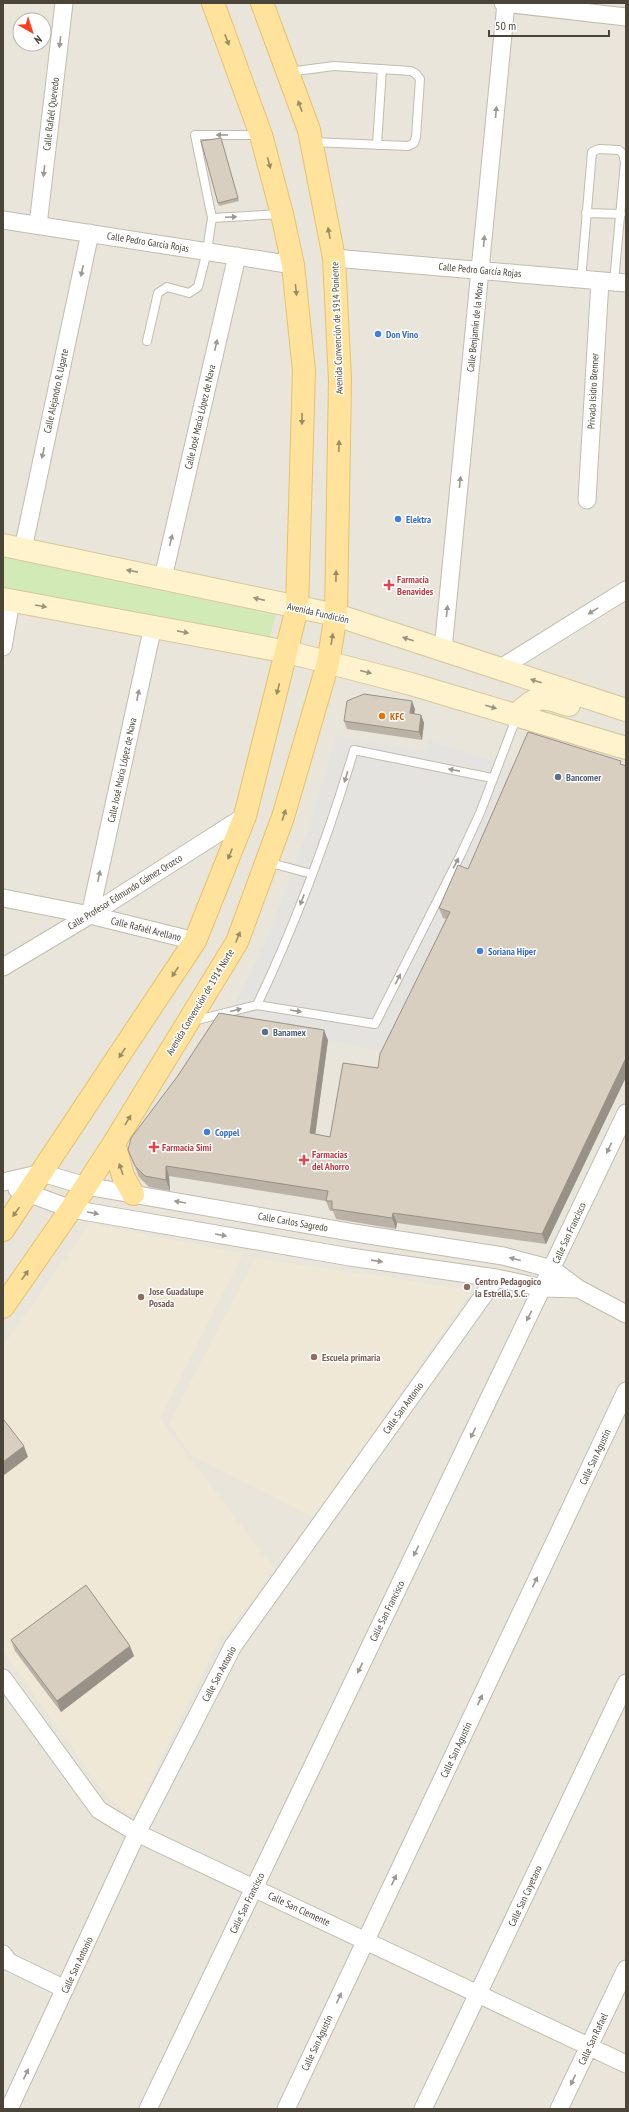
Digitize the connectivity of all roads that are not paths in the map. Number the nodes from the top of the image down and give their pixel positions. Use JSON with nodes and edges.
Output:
{"nodes":[{"id":1,"x":64,"y":3,"type":"edge"},
{"id":2,"x":213,"y":3,"type":"edge"},
{"id":3,"x":262,"y":3,"type":"edge"},
{"id":4,"x":503,"y":3,"type":"edge"},
{"id":5,"x":506,"y":3,"type":"edge"},
{"id":6,"x":626,"y":17,"type":"edge"},
{"id":7,"x":382,"y":69,"type":"junction"},
{"id":8,"x":287,"y":72,"type":"junction"},
{"id":9,"x":261,"y":135,"type":"junction"},
{"id":10,"x":312,"y":142,"type":"junction"},
{"id":11,"x":377,"y":145,"type":"junction"},
{"id":12,"x":586,"y":212,"type":"junction"},
{"id":13,"x":282,"y":214,"type":"junction"},
{"id":14,"x":621,"y":214,"type":"junction"},
{"id":15,"x":212,"y":218,"type":"junction"},
{"id":16,"x":3,"y":220,"type":"edge"},
{"id":17,"x":38,"y":225,"type":"junction"},
{"id":18,"x":90,"y":233,"type":"junction"},
{"id":19,"x":207,"y":251,"type":"junction"},
{"id":20,"x":237,"y":256,"type":"junction"},
{"id":21,"x":334,"y":258,"type":"junction"},
{"id":22,"x":293,"y":265,"type":"junction"},
{"id":23,"x":481,"y":270,"type":"junction"},
{"id":24,"x":581,"y":280,"type":"junction"},
{"id":25,"x":613,"y":282,"type":"edge"},
{"id":26,"x":147,"y":341,"type":"dead end"},
{"id":27,"x":587,"y":500,"type":"dead end"},
{"id":28,"x":13,"y":547,"type":"edge"},
{"id":29,"x":163,"y":578,"type":"junction"},
{"id":30,"x":626,"y":590,"type":"edge"},
{"id":31,"x":7,"y":600,"type":"edge"},
{"id":32,"x":298,"y":608,"type":"junction"},
{"id":33,"x":336,"y":615,"type":"junction"},
{"id":34,"x":153,"y":626,"type":"junction"},
{"id":35,"x":3,"y":647,"type":"edge"},
{"id":36,"x":443,"y":650,"type":"junction"},
{"id":37,"x":288,"y":652,"type":"junction"},
{"id":38,"x":328,"y":663,"type":"junction"},
{"id":39,"x":499,"y":668,"type":"junction"},
{"id":40,"x":621,"y":708,"type":"edge"},
{"id":41,"x":517,"y":714,"type":"junction"},
{"id":42,"x":626,"y":748,"type":"edge"},
{"id":43,"x":492,"y":778,"type":"junction"},
{"id":44,"x":245,"y":816,"type":"junction"},
{"id":45,"x":267,"y":862,"type":"junction"},
{"id":46,"x":312,"y":874,"type":"junction"},
{"id":47,"x":3,"y":898,"type":"edge"},
{"id":48,"x":90,"y":914,"type":"junction"},
{"id":49,"x":195,"y":941,"type":"junction"},
{"id":50,"x":3,"y":967,"type":"edge"},
{"id":51,"x":257,"y":1005,"type":"junction"},
{"id":52,"x":188,"y":1022,"type":"junction"},
{"id":53,"x":626,"y":1113,"type":"edge"},
{"id":54,"x":114,"y":1143,"type":"junction"},
{"id":55,"x":42,"y":1173,"type":"junction"},
{"id":56,"x":3,"y":1182,"type":"edge"},
{"id":57,"x":86,"y":1186,"type":"junction"},
{"id":58,"x":29,"y":1194,"type":"junction"},
{"id":59,"x":133,"y":1194,"type":"junction"},
{"id":60,"x":71,"y":1209,"type":"junction"},
{"id":61,"x":3,"y":1230,"type":"edge"},
{"id":62,"x":355,"y":1233,"type":"junction"},
{"id":63,"x":350,"y":1257,"type":"junction"},
{"id":64,"x":552,"y":1269,"type":"junction"},
{"id":65,"x":496,"y":1278,"type":"junction"},
{"id":66,"x":543,"y":1288,"type":"junction"},
{"id":67,"x":579,"y":1289,"type":"junction"},
{"id":68,"x":3,"y":1307,"type":"edge"},
{"id":69,"x":626,"y":1314,"type":"edge"},
{"id":70,"x":626,"y":1391,"type":"edge"},
{"id":71,"x":3,"y":1678,"type":"edge"},
{"id":72,"x":626,"y":1682,"type":"edge"},
{"id":73,"x":137,"y":1833,"type":"junction"},
{"id":74,"x":254,"y":1888,"type":"junction"},
{"id":75,"x":366,"y":1940,"type":"junction"},
{"id":76,"x":5,"y":1962,"type":"edge"},
{"id":77,"x":626,"y":1969,"type":"edge"},
{"id":78,"x":65,"y":1989,"type":"junction"},
{"id":79,"x":478,"y":1994,"type":"junction"},
{"id":80,"x":589,"y":2046,"type":"junction"},
{"id":81,"x":626,"y":2064,"type":"edge"},
{"id":82,"x":9,"y":2109,"type":"edge"},
{"id":83,"x":148,"y":2109,"type":"edge"},
{"id":84,"x":286,"y":2109,"type":"edge"},
{"id":85,"x":423,"y":2109,"type":"edge"},
{"id":86,"x":560,"y":2109,"type":"edge"}],
"edges":[{"from":1,"to":17,"type":"street","name":"Calle Rafaél Quevedo","one_way":true},
{"from":2,"to":9,"type":"main road","one_way":true},
{"from":3,"to":8,"type":"main road","name":"Avenida Convención de 1914 Poniente"},
{"from":4,"to":5,"type":"street"},
{"from":5,"to":6,"type":"street"},
{"from":23,"to":5,"type":"street","name":"Calle Benjamín de la Mora","one_way":true},
{"from":7,"to":8,"type":"lane"},
{"from":7,"to":11,"type":"lane"},
{"from":7,"to":11,"type":"lane"},
{"from":10,"to":8,"type":"main road","name":"Avenida Convención de 1914 Poniente","one_way":true},
{"from":9,"to":13,"type":"main road","one_way":true},
{"from":9,"to":15,"type":"lane","one_way":true},
{"from":10,"to":11,"type":"lane"},
{"from":21,"to":10,"type":"main road","name":"Avenida Convención de 1914 Poniente","one_way":true},
{"from":12,"to":14,"type":"lane"},
{"from":12,"to":14,"type":"lane"},
{"from":12,"to":24,"type":"lane"},
{"from":15,"to":13,"type":"lane","one_way":true},
{"from":13,"to":22,"type":"main road"},
{"from":14,"to":25,"type":"lane"},
{"from":15,"to":19,"type":"lane"},
{"from":16,"to":17,"type":"street","name":"Calle Pedro García Rojas"},
{"from":17,"to":18,"type":"street","name":"Calle Pedro García Rojas"},
{"from":18,"to":19,"type":"street","name":"Calle Pedro García Rojas"},
{"from":18,"to":28,"type":"street","name":"Calle Alejandro R. Ugarte","one_way":true},
{"from":19,"to":20,"type":"street","name":"Calle Pedro García Rojas"},
{"from":19,"to":26,"type":"lane"},
{"from":20,"to":22,"type":"street","name":"Calle Pedro García Rojas"},
{"from":29,"to":20,"type":"street","name":"Calle José María López de Nava","one_way":true},
{"from":21,"to":23,"type":"street","name":"Calle Pedro García Rojas"},
{"from":33,"to":21,"type":"main road","name":"Avenida Convención de 1914 Poniente","one_way":true},
{"from":22,"to":32,"type":"main road","one_way":true},
{"from":23,"to":24,"type":"street","name":"Calle Pedro García Rojas"},
{"from":36,"to":23,"type":"street","name":"Calle Benjamín de la Mora","one_way":true},
{"from":24,"to":25,"type":"street","name":"Calle Pedro García Rojas"},
{"from":25,"to":27,"type":"street","name":"Privada Isidro Brenner"},
{"from":29,"to":28,"type":"street","name":"Avenida Fundición","one_way":true},
{"from":32,"to":29,"type":"street","name":"Avenida Fundición","one_way":true},
{"from":30,"to":39,"type":"street","one_way":true},
{"from":31,"to":34,"type":"street","one_way":true},
{"from":31,"to":35,"type":"street"},
{"from":32,"to":33,"type":"street","name":"Avenida Fundición"},
{"from":32,"to":37,"type":"main road"},
{"from":36,"to":33,"type":"street","name":"Avenida Fundición","one_way":true},
{"from":38,"to":33,"type":"main road","name":"Avenida Convención de 1914 Poniente","one_way":true},
{"from":34,"to":37,"type":"street","one_way":true},
{"from":48,"to":34,"type":"street","name":"Calle José María López de Nava","one_way":true},
{"from":36,"to":39,"type":"street","name":"Avenida Fundición"},
{"from":37,"to":38,"type":"street"},
{"from":37,"to":44,"type":"main road","one_way":true},
{"from":38,"to":41,"type":"street","one_way":true},
{"from":45,"to":38,"type":"main road","name":"Avenida Convención de 1914 Norte","one_way":true},
{"from":40,"to":39,"type":"street","name":"Avenida Fundición","one_way":true},
{"from":40,"to":41,"type":"street"},
{"from":41,"to":42,"type":"street"},
{"from":41,"to":43,"type":"lane"},
{"from":43,"to":46,"type":"lane","one_way":true},
{"from":51,"to":43,"type":"lane","one_way":true},
{"from":44,"to":48,"type":"street","name":"Calle Profesor Edmundo Gámez Orozco"},
{"from":44,"to":49,"type":"main road","one_way":true},
{"from":45,"to":46,"type":"lane"},
{"from":52,"to":45,"type":"main road","name":"Avenida Convención de 1914 Norte","one_way":true},
{"from":46,"to":51,"type":"lane","one_way":true},
{"from":47,"to":48,"type":"street","name":"Calle Rafaél Arellano"},
{"from":48,"to":49,"type":"street","name":"Calle Rafaél Arellano"},
{"from":48,"to":50,"type":"street","name":"Calle Profesor Edmundo Gámez Orozco"},
{"from":49,"to":55,"type":"main road","one_way":true},
{"from":52,"to":51,"type":"lane","one_way":true},
{"from":54,"to":52,"type":"main road","name":"Avenida Convención de 1914 Norte","one_way":true},
{"from":53,"to":64,"type":"street","name":"Calle San Francisco","one_way":true},
{"from":54,"to":57,"type":"main road","name":"Avenida Convención de 1914 Norte"},
{"from":59,"to":54,"type":"main road","one_way":true},
{"from":55,"to":56,"type":"street","name":"Calle Carlos Sagredo"},
{"from":55,"to":57,"type":"street","name":"Calle Carlos Sagredo"},
{"from":55,"to":58,"type":"main road"},
{"from":56,"to":58,"type":"street","name":"Calle Carlos Sagredo"},
{"from":57,"to":59,"type":"street","name":"Calle Carlos Sagredo"},
{"from":57,"to":60,"type":"main road","name":"Avenida Convención de 1914 Norte"},
{"from":58,"to":60,"type":"street","name":"Calle Carlos Sagredo"},
{"from":58,"to":61,"type":"main road","one_way":true},
{"from":62,"to":59,"type":"street","name":"Calle Carlos Sagredo","one_way":true},
{"from":60,"to":63,"type":"street","name":"Calle Carlos Sagredo","one_way":true},
{"from":68,"to":60,"type":"main road","name":"Avenida Convención de 1914 Norte","one_way":true},
{"from":62,"to":63,"type":"street"},
{"from":64,"to":62,"type":"street","name":"Calle Carlos Sagredo","one_way":true},
{"from":63,"to":65,"type":"street","name":"Calle Carlos Sagredo","one_way":true},
{"from":64,"to":66,"type":"street","name":"Calle San Francisco"},
{"from":64,"to":67,"type":"street","name":"Calle Carlos Sagredo"},
{"from":65,"to":66,"type":"street","name":"Calle Carlos Sagredo"},
{"from":65,"to":73,"type":"street","name":"Calle San Antonio"},
{"from":66,"to":67,"type":"street","name":"Calle Carlos Sagredo"},
{"from":66,"to":74,"type":"street","name":"Calle San Francisco","one_way":true},
{"from":67,"to":69,"type":"street","name":"Calle Carlos Sagredo"},
{"from":75,"to":70,"type":"street","name":"Calle San Agustín","one_way":true},
{"from":71,"to":73,"type":"street","name":"Calle San Clemente"},
{"from":72,"to":79,"type":"street","name":"Calle San Cayetano"},
{"from":73,"to":74,"type":"street","name":"Calle San Clemente"},
{"from":73,"to":78,"type":"street","name":"Calle San Antonio"},
{"from":74,"to":75,"type":"street","name":"Calle San Clemente"},
{"from":74,"to":83,"type":"street","name":"Calle San Francisco"},
{"from":75,"to":79,"type":"street","name":"Calle San Clemente"},
{"from":84,"to":75,"type":"street","name":"Calle San Agustín","one_way":true},
{"from":76,"to":78,"type":"street"},
{"from":77,"to":80,"type":"street","name":"Calle San Rafael"},
{"from":82,"to":78,"type":"street","name":"Calle San Antonio","one_way":true},
{"from":79,"to":80,"type":"street","name":"Calle San Clemente"},
{"from":79,"to":85,"type":"street","name":"Calle San Cayetano"},
{"from":80,"to":81,"type":"street","name":"Calle San Clemente"},
{"from":80,"to":86,"type":"street","name":"Calle San Rafael","one_way":true}]}
